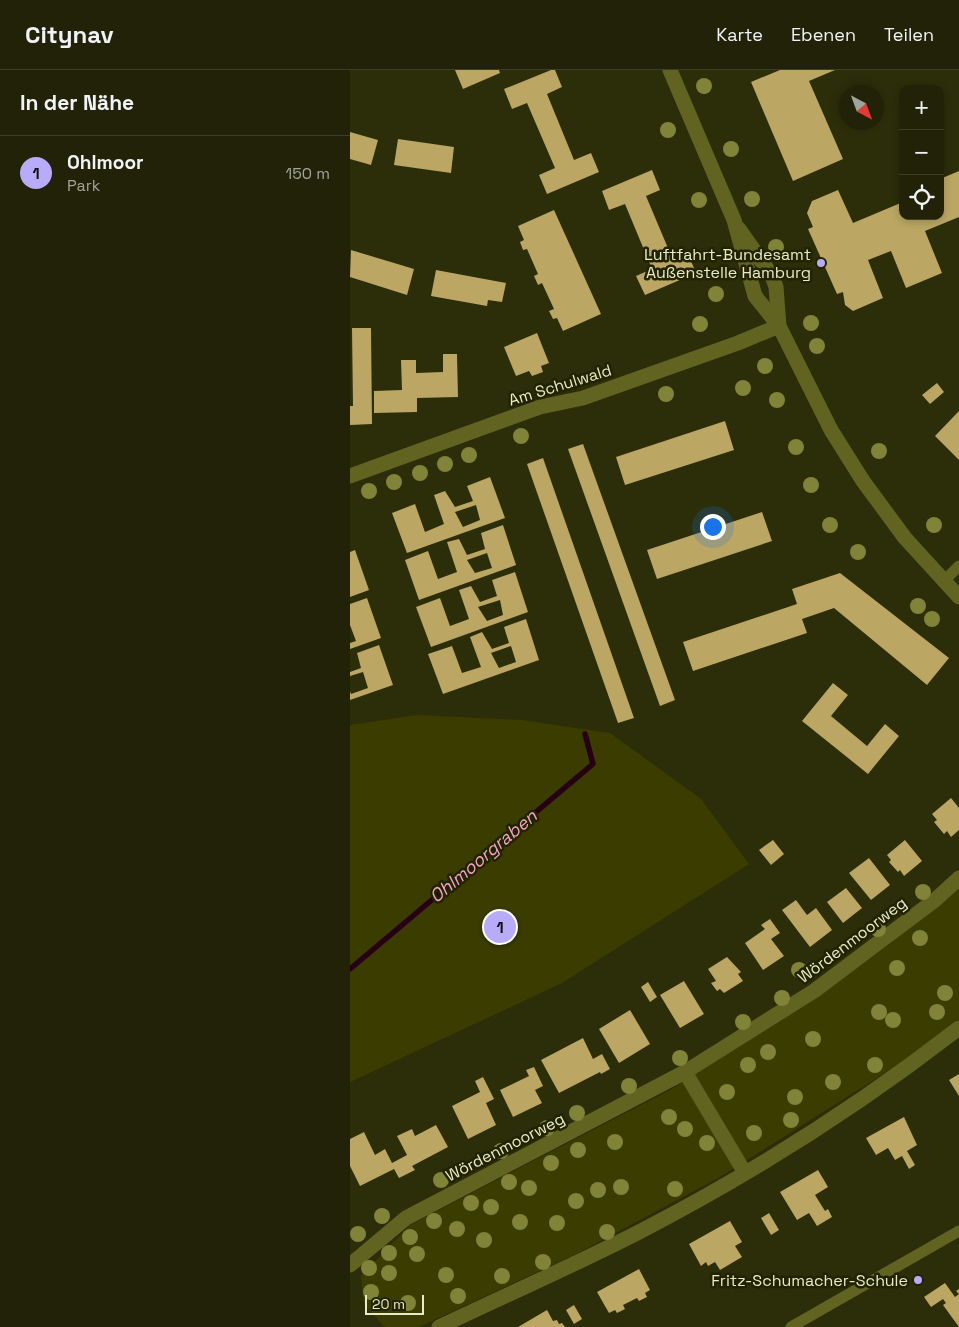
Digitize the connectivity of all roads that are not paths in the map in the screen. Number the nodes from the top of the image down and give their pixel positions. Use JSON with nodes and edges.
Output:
{"nodes":[{"id":1,"x":670,"y":70,"type":"edge"},
{"id":2,"x":734,"y":220,"type":"junction"},
{"id":3,"x":779,"y":326,"type":"junction"},
{"id":4,"x":350,"y":476,"type":"edge"},
{"id":5,"x":959,"y":566,"type":"edge"},
{"id":6,"x":943,"y":582,"type":"junction"},
{"id":7,"x":959,"y":597,"type":"edge"},
{"id":8,"x":959,"y":878,"type":"edge"},
{"id":9,"x":959,"y":1028,"type":"edge"},
{"id":10,"x":685,"y":1072,"type":"junction"},
{"id":11,"x":745,"y":1173,"type":"junction"},
{"id":12,"x":959,"y":1231,"type":"edge"},
{"id":13,"x":350,"y":1265,"type":"edge"},
{"id":14,"x":439,"y":1327,"type":"edge"},
{"id":15,"x":791,"y":1327,"type":"edge"}],
"edges":[{"from":1,"to":2,"type":"street"},
{"from":2,"to":3,"type":"street"},
{"from":2,"to":3,"type":"street"},
{"from":3,"to":4,"type":"street","name":"Am Schulwald"},
{"from":3,"to":6,"type":"street"},
{"from":5,"to":6,"type":"lane"},
{"from":6,"to":7,"type":"street"},
{"from":8,"to":10,"type":"street","name":"Wördenmoorweg"},
{"from":9,"to":11,"type":"street"},
{"from":10,"to":11,"type":"street"},
{"from":10,"to":13,"type":"street","name":"Wördenmoorweg"},
{"from":11,"to":14,"type":"street"},
{"from":12,"to":15,"type":"lane"}]}
